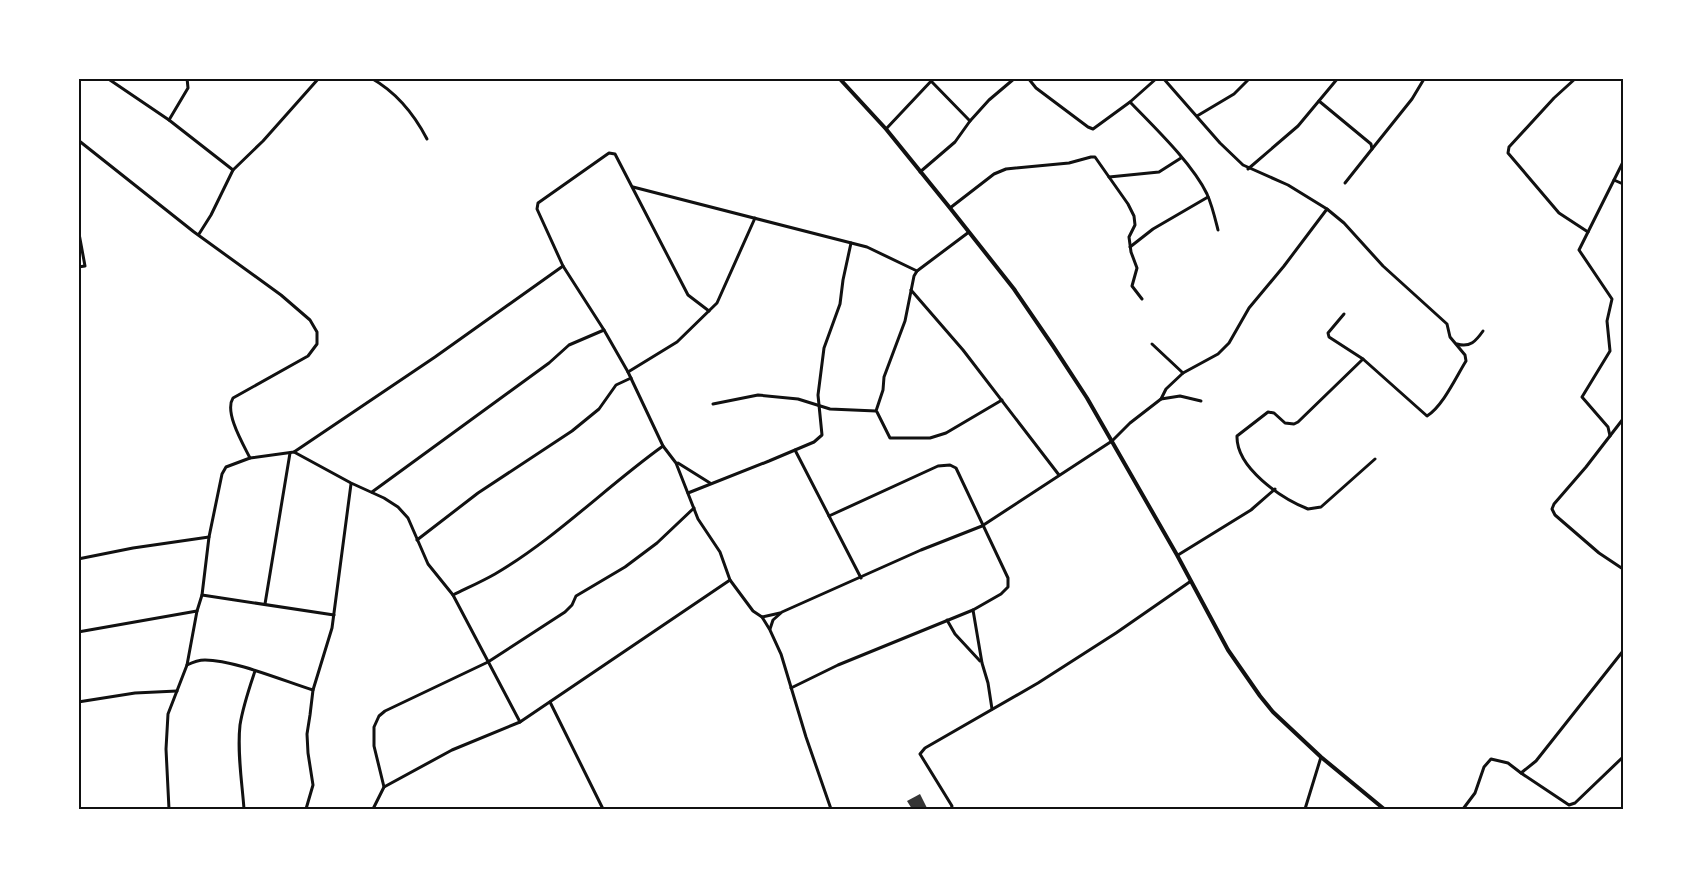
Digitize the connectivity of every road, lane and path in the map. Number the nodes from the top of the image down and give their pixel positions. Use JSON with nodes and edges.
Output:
{"nodes":[{"id":1,"x":187,"y":78,"type":"edge"},
{"id":2,"x":319,"y":78,"type":"edge"},
{"id":3,"x":371,"y":78,"type":"edge"},
{"id":4,"x":507,"y":78,"type":"edge"},
{"id":5,"x":520,"y":78,"type":"edge"},
{"id":6,"x":839,"y":78,"type":"edge"},
{"id":7,"x":1015,"y":78,"type":"edge"},
{"id":8,"x":1028,"y":78,"type":"edge"},
{"id":9,"x":1157,"y":78,"type":"edge"},
{"id":10,"x":1163,"y":78,"type":"edge"},
{"id":11,"x":1250,"y":78,"type":"edge"},
{"id":12,"x":1338,"y":78,"type":"edge"},
{"id":13,"x":1417,"y":78,"type":"edge"},
{"id":14,"x":1576,"y":78,"type":"edge"},
{"id":15,"x":109,"y":79,"type":"edge"},
{"id":16,"x":1425,"y":79,"type":"edge"},
{"id":17,"x":933,"y":80,"type":"edge"},
{"id":18,"x":1319,"y":101,"type":"junction"},
{"id":19,"x":1130,"y":102,"type":"junction"},
{"id":20,"x":1197,"y":116,"type":"junction"},
{"id":21,"x":169,"y":120,"type":"junction"},
{"id":22,"x":970,"y":121,"type":"junction"},
{"id":23,"x":886,"y":129,"type":"junction"},
{"id":24,"x":427,"y":139,"type":"dead end"},
{"id":25,"x":78,"y":140,"type":"edge"},
{"id":26,"x":1372,"y":149,"type":"junction"},
{"id":27,"x":1181,"y":158,"type":"junction"},
{"id":28,"x":1623,"y":162,"type":"edge"},
{"id":29,"x":1248,"y":169,"type":"junction"},
{"id":30,"x":232,"y":170,"type":"junction"},
{"id":31,"x":920,"y":172,"type":"junction"},
{"id":32,"x":1109,"y":177,"type":"junction"},
{"id":33,"x":1614,"y":180,"type":"junction"},
{"id":34,"x":1345,"y":183,"type":"dead end"},
{"id":35,"x":1623,"y":184,"type":"edge"},
{"id":36,"x":633,"y":187,"type":"junction"},
{"id":37,"x":1208,"y":197,"type":"junction"},
{"id":38,"x":950,"y":208,"type":"junction"},
{"id":39,"x":1327,"y":209,"type":"junction"},
{"id":40,"x":755,"y":218,"type":"junction"},
{"id":41,"x":78,"y":228,"type":"edge"},
{"id":42,"x":1218,"y":230,"type":"dead end"},
{"id":43,"x":969,"y":232,"type":"junction"},
{"id":44,"x":1588,"y":232,"type":"junction"},
{"id":45,"x":198,"y":235,"type":"junction"},
{"id":46,"x":851,"y":243,"type":"junction"},
{"id":47,"x":1130,"y":248,"type":"junction"},
{"id":48,"x":564,"y":266,"type":"junction"},
{"id":49,"x":78,"y":267,"type":"edge"},
{"id":50,"x":917,"y":271,"type":"junction"},
{"id":51,"x":911,"y":290,"type":"junction"},
{"id":52,"x":1142,"y":299,"type":"dead end"},
{"id":53,"x":709,"y":311,"type":"junction"},
{"id":54,"x":1344,"y":314,"type":"dead end"},
{"id":55,"x":604,"y":330,"type":"junction"},
{"id":56,"x":1483,"y":331,"type":"dead end"},
{"id":57,"x":1456,"y":343,"type":"junction"},
{"id":58,"x":1152,"y":344,"type":"dead end"},
{"id":59,"x":1363,"y":359,"type":"junction"},
{"id":60,"x":628,"y":372,"type":"junction"},
{"id":61,"x":1183,"y":373,"type":"junction"},
{"id":62,"x":631,"y":378,"type":"junction"},
{"id":63,"x":1161,"y":399,"type":"junction"},
{"id":64,"x":1002,"y":400,"type":"junction"},
{"id":65,"x":1201,"y":401,"type":"dead end"},
{"id":66,"x":713,"y":405,"type":"dead end"},
{"id":67,"x":819,"y":407,"type":"junction"},
{"id":68,"x":876,"y":411,"type":"junction"},
{"id":69,"x":1623,"y":418,"type":"edge"},
{"id":70,"x":1610,"y":436,"type":"junction"},
{"id":71,"x":1112,"y":441,"type":"junction"},
{"id":72,"x":663,"y":446,"type":"junction"},
{"id":73,"x":795,"y":450,"type":"junction"},
{"id":74,"x":292,"y":452,"type":"junction"},
{"id":75,"x":250,"y":458,"type":"junction"},
{"id":76,"x":1375,"y":459,"type":"dead end"},
{"id":77,"x":676,"y":462,"type":"junction"},
{"id":78,"x":1059,"y":475,"type":"junction"},
{"id":79,"x":351,"y":483,"type":"junction"},
{"id":80,"x":710,"y":483,"type":"junction"},
{"id":81,"x":1275,"y":489,"type":"junction"},
{"id":82,"x":372,"y":492,"type":"junction"},
{"id":83,"x":688,"y":493,"type":"junction"},
{"id":84,"x":694,"y":508,"type":"junction"},
{"id":85,"x":829,"y":516,"type":"junction"},
{"id":86,"x":982,"y":526,"type":"junction"},
{"id":87,"x":209,"y":537,"type":"junction"},
{"id":88,"x":417,"y":540,"type":"junction"},
{"id":89,"x":1178,"y":555,"type":"junction"},
{"id":90,"x":78,"y":560,"type":"edge"},
{"id":91,"x":1623,"y":569,"type":"edge"},
{"id":92,"x":861,"y":578,"type":"junction"},
{"id":93,"x":730,"y":580,"type":"junction"},
{"id":94,"x":1191,"y":581,"type":"junction"},
{"id":95,"x":202,"y":595,"type":"junction"},
{"id":96,"x":453,"y":595,"type":"junction"},
{"id":97,"x":265,"y":604,"type":"junction"},
{"id":98,"x":973,"y":610,"type":"junction"},
{"id":99,"x":197,"y":611,"type":"junction"},
{"id":100,"x":782,"y":612,"type":"junction"},
{"id":101,"x":334,"y":615,"type":"junction"},
{"id":102,"x":762,"y":617,"type":"junction"},
{"id":103,"x":947,"y":619,"type":"junction"},
{"id":104,"x":770,"y":630,"type":"junction"},
{"id":105,"x":78,"y":632,"type":"edge"},
{"id":106,"x":1623,"y":651,"type":"edge"},
{"id":107,"x":488,"y":662,"type":"junction"},
{"id":108,"x":982,"y":663,"type":"junction"},
{"id":109,"x":187,"y":665,"type":"junction"},
{"id":110,"x":255,"y":671,"type":"junction"},
{"id":111,"x":791,"y":688,"type":"junction"},
{"id":112,"x":314,"y":690,"type":"junction"},
{"id":113,"x":177,"y":691,"type":"junction"},
{"id":114,"x":78,"y":702,"type":"edge"},
{"id":115,"x":550,"y":702,"type":"junction"},
{"id":116,"x":992,"y":709,"type":"junction"},
{"id":117,"x":520,"y":722,"type":"junction"},
{"id":118,"x":1321,"y":757,"type":"junction"},
{"id":119,"x":1623,"y":757,"type":"edge"},
{"id":120,"x":1521,"y":773,"type":"junction"},
{"id":121,"x":384,"y":787,"type":"junction"},
{"id":122,"x":601,"y":808,"type":"edge"},
{"id":123,"x":170,"y":809,"type":"edge"},
{"id":124,"x":244,"y":809,"type":"edge"},
{"id":125,"x":306,"y":809,"type":"edge"},
{"id":126,"x":373,"y":809,"type":"edge"},
{"id":127,"x":831,"y":809,"type":"edge"},
{"id":128,"x":951,"y":809,"type":"edge"},
{"id":129,"x":1305,"y":809,"type":"edge"},
{"id":130,"x":1384,"y":809,"type":"edge"},
{"id":131,"x":1463,"y":809,"type":"edge"}],
"edges":[{"from":1,"to":21,"type":"street"},
{"from":2,"to":30,"type":"street"},
{"from":3,"to":24,"type":"street"},
{"from":4,"to":5,"type":"street"},
{"from":6,"to":23,"type":"street"},
{"from":7,"to":22,"type":"street"},
{"from":8,"to":19,"type":"street"},
{"from":9,"to":19,"type":"street"},
{"from":10,"to":20,"type":"street"},
{"from":11,"to":20,"type":"street"},
{"from":12,"to":18,"type":"street"},
{"from":13,"to":16,"type":"street"},
{"from":14,"to":44,"type":"street"},
{"from":15,"to":21,"type":"street"},
{"from":16,"to":26,"type":"street"},
{"from":17,"to":22,"type":"street"},
{"from":17,"to":23,"type":"street"},
{"from":18,"to":26,"type":"street"},
{"from":18,"to":29,"type":"street"},
{"from":19,"to":27,"type":"street"},
{"from":20,"to":29,"type":"street"},
{"from":21,"to":30,"type":"street"},
{"from":22,"to":31,"type":"street"},
{"from":23,"to":31,"type":"street"},
{"from":25,"to":45,"type":"street"},
{"from":26,"to":34,"type":"street"},
{"from":27,"to":32,"type":"street"},
{"from":27,"to":37,"type":"street"},
{"from":28,"to":33,"type":"street"},
{"from":29,"to":39,"type":"street"},
{"from":30,"to":45,"type":"street"},
{"from":31,"to":38,"type":"street"},
{"from":32,"to":38,"type":"street"},
{"from":32,"to":47,"type":"street"},
{"from":33,"to":35,"type":"street"},
{"from":33,"to":44,"type":"street"},
{"from":36,"to":40,"type":"street"},
{"from":36,"to":48,"type":"street"},
{"from":36,"to":53,"type":"street"},
{"from":37,"to":42,"type":"street"},
{"from":37,"to":47,"type":"street"},
{"from":38,"to":43,"type":"street"},
{"from":39,"to":57,"type":"street"},
{"from":39,"to":61,"type":"street"},
{"from":40,"to":46,"type":"street"},
{"from":40,"to":53,"type":"street"},
{"from":41,"to":49,"type":"street"},
{"from":43,"to":50,"type":"street"},
{"from":43,"to":71,"type":"street"},
{"from":44,"to":70,"type":"street"},
{"from":45,"to":75,"type":"street"},
{"from":46,"to":50,"type":"street"},
{"from":46,"to":67,"type":"street"},
{"from":47,"to":52,"type":"street"},
{"from":48,"to":55,"type":"street"},
{"from":48,"to":74,"type":"street"},
{"from":50,"to":51,"type":"street"},
{"from":51,"to":64,"type":"street"},
{"from":51,"to":68,"type":"street"},
{"from":53,"to":60,"type":"street"},
{"from":54,"to":59,"type":"street"},
{"from":55,"to":60,"type":"street"},
{"from":55,"to":82,"type":"street"},
{"from":56,"to":57,"type":"street"},
{"from":57,"to":59,"type":"street"},
{"from":58,"to":61,"type":"street"},
{"from":59,"to":81,"type":"street"},
{"from":60,"to":62,"type":"street"},
{"from":61,"to":63,"type":"street"},
{"from":62,"to":72,"type":"street"},
{"from":62,"to":88,"type":"street"},
{"from":63,"to":65,"type":"street"},
{"from":63,"to":71,"type":"street"},
{"from":64,"to":68,"type":"street"},
{"from":64,"to":78,"type":"street"},
{"from":66,"to":67,"type":"street"},
{"from":67,"to":68,"type":"street"},
{"from":67,"to":73,"type":"street"},
{"from":69,"to":70,"type":"street"},
{"from":70,"to":91,"type":"street"},
{"from":71,"to":78,"type":"street"},
{"from":71,"to":89,"type":"street"},
{"from":72,"to":77,"type":"street"},
{"from":72,"to":96,"type":"street"},
{"from":73,"to":80,"type":"street"},
{"from":73,"to":85,"type":"street"},
{"from":74,"to":75,"type":"street"},
{"from":74,"to":79,"type":"street"},
{"from":74,"to":97,"type":"street"},
{"from":75,"to":87,"type":"street"},
{"from":76,"to":81,"type":"street"},
{"from":77,"to":80,"type":"street"},
{"from":77,"to":83,"type":"street"},
{"from":78,"to":86,"type":"street"},
{"from":79,"to":82,"type":"street"},
{"from":79,"to":101,"type":"street"},
{"from":80,"to":83,"type":"street"},
{"from":81,"to":89,"type":"street"},
{"from":82,"to":88,"type":"street"},
{"from":83,"to":84,"type":"street"},
{"from":84,"to":93,"type":"street"},
{"from":84,"to":107,"type":"street"},
{"from":85,"to":86,"type":"street"},
{"from":85,"to":92,"type":"street"},
{"from":86,"to":92,"type":"street"},
{"from":86,"to":98,"type":"street"},
{"from":87,"to":90,"type":"street"},
{"from":87,"to":95,"type":"street"},
{"from":88,"to":96,"type":"street"},
{"from":89,"to":94,"type":"street"},
{"from":92,"to":100,"type":"street"},
{"from":93,"to":102,"type":"street"},
{"from":93,"to":115,"type":"street"},
{"from":94,"to":116,"type":"street"},
{"from":94,"to":118,"type":"street"},
{"from":95,"to":97,"type":"street"},
{"from":95,"to":99,"type":"street"},
{"from":96,"to":107,"type":"street"},
{"from":97,"to":101,"type":"street"},
{"from":98,"to":103,"type":"street"},
{"from":98,"to":108,"type":"street"},
{"from":99,"to":105,"type":"street"},
{"from":99,"to":109,"type":"street"},
{"from":100,"to":102,"type":"street"},
{"from":100,"to":104,"type":"street"},
{"from":101,"to":112,"type":"street"},
{"from":102,"to":104,"type":"street"},
{"from":103,"to":108,"type":"street"},
{"from":103,"to":111,"type":"street"},
{"from":104,"to":111,"type":"street"},
{"from":106,"to":120,"type":"street"},
{"from":107,"to":117,"type":"street"},
{"from":107,"to":121,"type":"street"},
{"from":108,"to":116,"type":"street"},
{"from":109,"to":110,"type":"street"},
{"from":109,"to":113,"type":"street"},
{"from":110,"to":112,"type":"street"},
{"from":110,"to":124,"type":"street"},
{"from":111,"to":127,"type":"street"},
{"from":112,"to":125,"type":"street"},
{"from":113,"to":114,"type":"street"},
{"from":113,"to":123,"type":"street"},
{"from":115,"to":117,"type":"street"},
{"from":115,"to":122,"type":"street"},
{"from":116,"to":128,"type":"street"},
{"from":117,"to":121,"type":"street"},
{"from":118,"to":129,"type":"street"},
{"from":118,"to":130,"type":"street"},
{"from":119,"to":120,"type":"street"},
{"from":120,"to":131,"type":"street"},
{"from":121,"to":126,"type":"street"}]}
